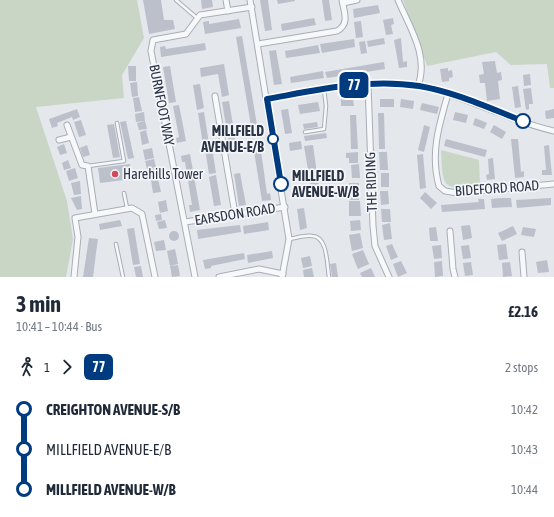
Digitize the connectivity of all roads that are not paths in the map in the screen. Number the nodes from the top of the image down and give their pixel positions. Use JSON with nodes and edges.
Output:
{"nodes":[{"id":1,"x":176,"y":0,"type":"edge"},
{"id":2,"x":226,"y":0,"type":"edge"},
{"id":3,"x":250,"y":0,"type":"edge"},
{"id":4,"x":356,"y":0,"type":"edge"},
{"id":5,"x":398,"y":0,"type":"edge"},
{"id":6,"x":342,"y":1,"type":"edge"},
{"id":7,"x":252,"y":7,"type":"junction"},
{"id":8,"x":228,"y":11,"type":"junction"},
{"id":9,"x":198,"y":18,"type":"junction"},
{"id":10,"x":258,"y":44,"type":"junction"},
{"id":11,"x":368,"y":83,"type":"junction"},
{"id":12,"x":418,"y":86,"type":"junction"},
{"id":13,"x":324,"y":89,"type":"junction"},
{"id":14,"x":448,"y":94,"type":"junction"},
{"id":15,"x":215,"y":96,"type":"dead end"},
{"id":16,"x":267,"y":99,"type":"junction"},
{"id":17,"x":117,"y":123,"type":"dead end"},
{"id":18,"x":67,"y":125,"type":"dead end"},
{"id":19,"x":554,"y":130,"type":"edge"},
{"id":20,"x":305,"y":132,"type":"dead end"},
{"id":21,"x":71,"y":137,"type":"junction"},
{"id":22,"x":59,"y":140,"type":"dead end"},
{"id":23,"x":88,"y":166,"type":"junction"},
{"id":24,"x":554,"y":184,"type":"edge"},
{"id":25,"x":124,"y":193,"type":"dead end"},
{"id":26,"x":284,"y":207,"type":"junction"},
{"id":27,"x":127,"y":208,"type":"junction"},
{"id":28,"x":95,"y":214,"type":"junction"},
{"id":29,"x":235,"y":214,"type":"junction"},
{"id":30,"x":185,"y":222,"type":"junction"},
{"id":31,"x":450,"y":232,"type":"dead end"},
{"id":32,"x":289,"y":239,"type":"junction"},
{"id":33,"x":116,"y":244,"type":"dead end"},
{"id":34,"x":522,"y":252,"type":"dead end"},
{"id":35,"x":283,"y":275,"type":"edge"},
{"id":36,"x":74,"y":277,"type":"edge"},
{"id":37,"x":123,"y":277,"type":"edge"},
{"id":38,"x":155,"y":277,"type":"edge"},
{"id":39,"x":195,"y":277,"type":"edge"},
{"id":40,"x":219,"y":277,"type":"edge"},
{"id":41,"x":328,"y":277,"type":"edge"},
{"id":42,"x":389,"y":277,"type":"edge"},
{"id":43,"x":455,"y":277,"type":"edge"},
{"id":44,"x":524,"y":277,"type":"edge"}],
"edges":[{"from":1,"to":9,"type":"lane"},
{"from":2,"to":8,"type":"street"},
{"from":3,"to":7,"type":"street"},
{"from":4,"to":6,"type":"street"},
{"from":5,"to":12,"type":"street"},
{"from":6,"to":10,"type":"street"},
{"from":7,"to":8,"type":"street"},
{"from":7,"to":10,"type":"street"},
{"from":8,"to":9,"type":"street"},
{"from":9,"to":30,"type":"street","name":"BURNFOOT WAY"},
{"from":10,"to":16,"type":"street"},
{"from":11,"to":12,"type":"street"},
{"from":11,"to":13,"type":"street"},
{"from":11,"to":42,"type":"street","name":"THE RIDING"},
{"from":12,"to":14,"type":"street"},
{"from":13,"to":16,"type":"street"},
{"from":13,"to":20,"type":"lane"},
{"from":14,"to":19,"type":"street"},
{"from":14,"to":24,"type":"street","name":"BIDEFORD ROAD"},
{"from":15,"to":29,"type":"street"},
{"from":16,"to":26,"type":"street"},
{"from":17,"to":23,"type":"lane"},
{"from":18,"to":21,"type":"street"},
{"from":21,"to":22,"type":"street"},
{"from":21,"to":23,"type":"street"},
{"from":23,"to":28,"type":"street"},
{"from":25,"to":27,"type":"lane"},
{"from":26,"to":29,"type":"street","name":"EARSDON ROAD"},
{"from":26,"to":32,"type":"street"},
{"from":27,"to":28,"type":"street"},
{"from":27,"to":38,"type":"street"},
{"from":28,"to":36,"type":"street"},
{"from":29,"to":30,"type":"street","name":"EARSDON ROAD"},
{"from":30,"to":39,"type":"street","name":"BURNFOOT WAY"},
{"from":31,"to":43,"type":"street"},
{"from":32,"to":35,"type":"street"},
{"from":32,"to":41,"type":"lane"},
{"from":33,"to":37,"type":"lane"},
{"from":34,"to":44,"type":"street"},
{"from":35,"to":40,"type":"street"}]}
